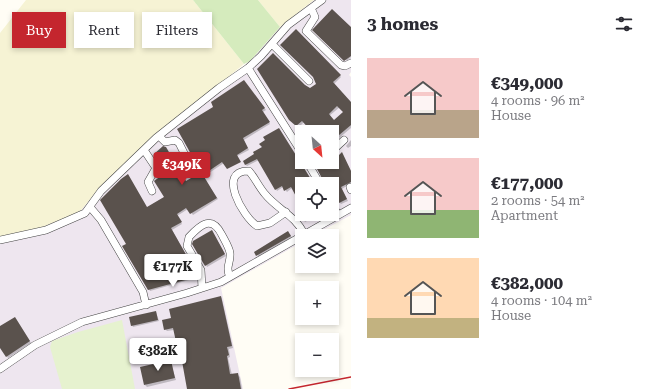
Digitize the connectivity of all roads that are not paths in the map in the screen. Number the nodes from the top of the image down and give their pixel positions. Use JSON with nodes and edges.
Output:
{"nodes":[{"id":1,"x":322,"y":0,"type":"edge"},
{"id":2,"x":310,"y":8,"type":"junction"},
{"id":3,"x":272,"y":44,"type":"junction"},
{"id":4,"x":351,"y":63,"type":"edge"},
{"id":5,"x":248,"y":68,"type":"junction"},
{"id":6,"x":309,"y":81,"type":"dead end"},
{"id":7,"x":160,"y":136,"type":"junction"},
{"id":8,"x":344,"y":140,"type":"dead end"},
{"id":9,"x":295,"y":142,"type":"edge"},
{"id":10,"x":339,"y":145,"type":"edge"},
{"id":11,"x":144,"y":150,"type":"junction"},
{"id":12,"x":184,"y":153,"type":"dead end"},
{"id":13,"x":152,"y":191,"type":"dead end"},
{"id":14,"x":90,"y":207,"type":"junction"},
{"id":15,"x":351,"y":208,"type":"edge"},
{"id":16,"x":286,"y":212,"type":"junction"},
{"id":17,"x":339,"y":214,"type":"edge"},
{"id":18,"x":327,"y":221,"type":"edge"},
{"id":19,"x":302,"y":229,"type":"edge"},
{"id":20,"x":313,"y":229,"type":"edge"},
{"id":21,"x":0,"y":240,"type":"edge"},
{"id":22,"x":295,"y":240,"type":"edge"},
{"id":23,"x":230,"y":277,"type":"junction"},
{"id":24,"x":202,"y":288,"type":"junction"},
{"id":25,"x":146,"y":305,"type":"junction"},
{"id":26,"x":0,"y":369,"type":"edge"}],
"edges":[{"from":1,"to":2,"type":"street"},
{"from":2,"to":3,"type":"street"},
{"from":2,"to":4,"type":"street"},
{"from":3,"to":5,"type":"street"},
{"from":3,"to":6,"type":"street"},
{"from":5,"to":7,"type":"street"},
{"from":5,"to":9,"type":"street"},
{"from":7,"to":11,"type":"street"},
{"from":7,"to":12,"type":"street"},
{"from":8,"to":10,"type":"street"},
{"from":11,"to":13,"type":"street"},
{"from":11,"to":14,"type":"street"},
{"from":14,"to":21,"type":"street"},
{"from":14,"to":25,"type":"street"},
{"from":15,"to":17,"type":"street"},
{"from":16,"to":16,"type":"street"},
{"from":16,"to":19,"type":"street"},
{"from":18,"to":20,"type":"street"},
{"from":22,"to":23,"type":"street"},
{"from":23,"to":24,"type":"street"},
{"from":23,"to":24,"type":"street"},
{"from":24,"to":25,"type":"street"},
{"from":25,"to":26,"type":"street"}]}
